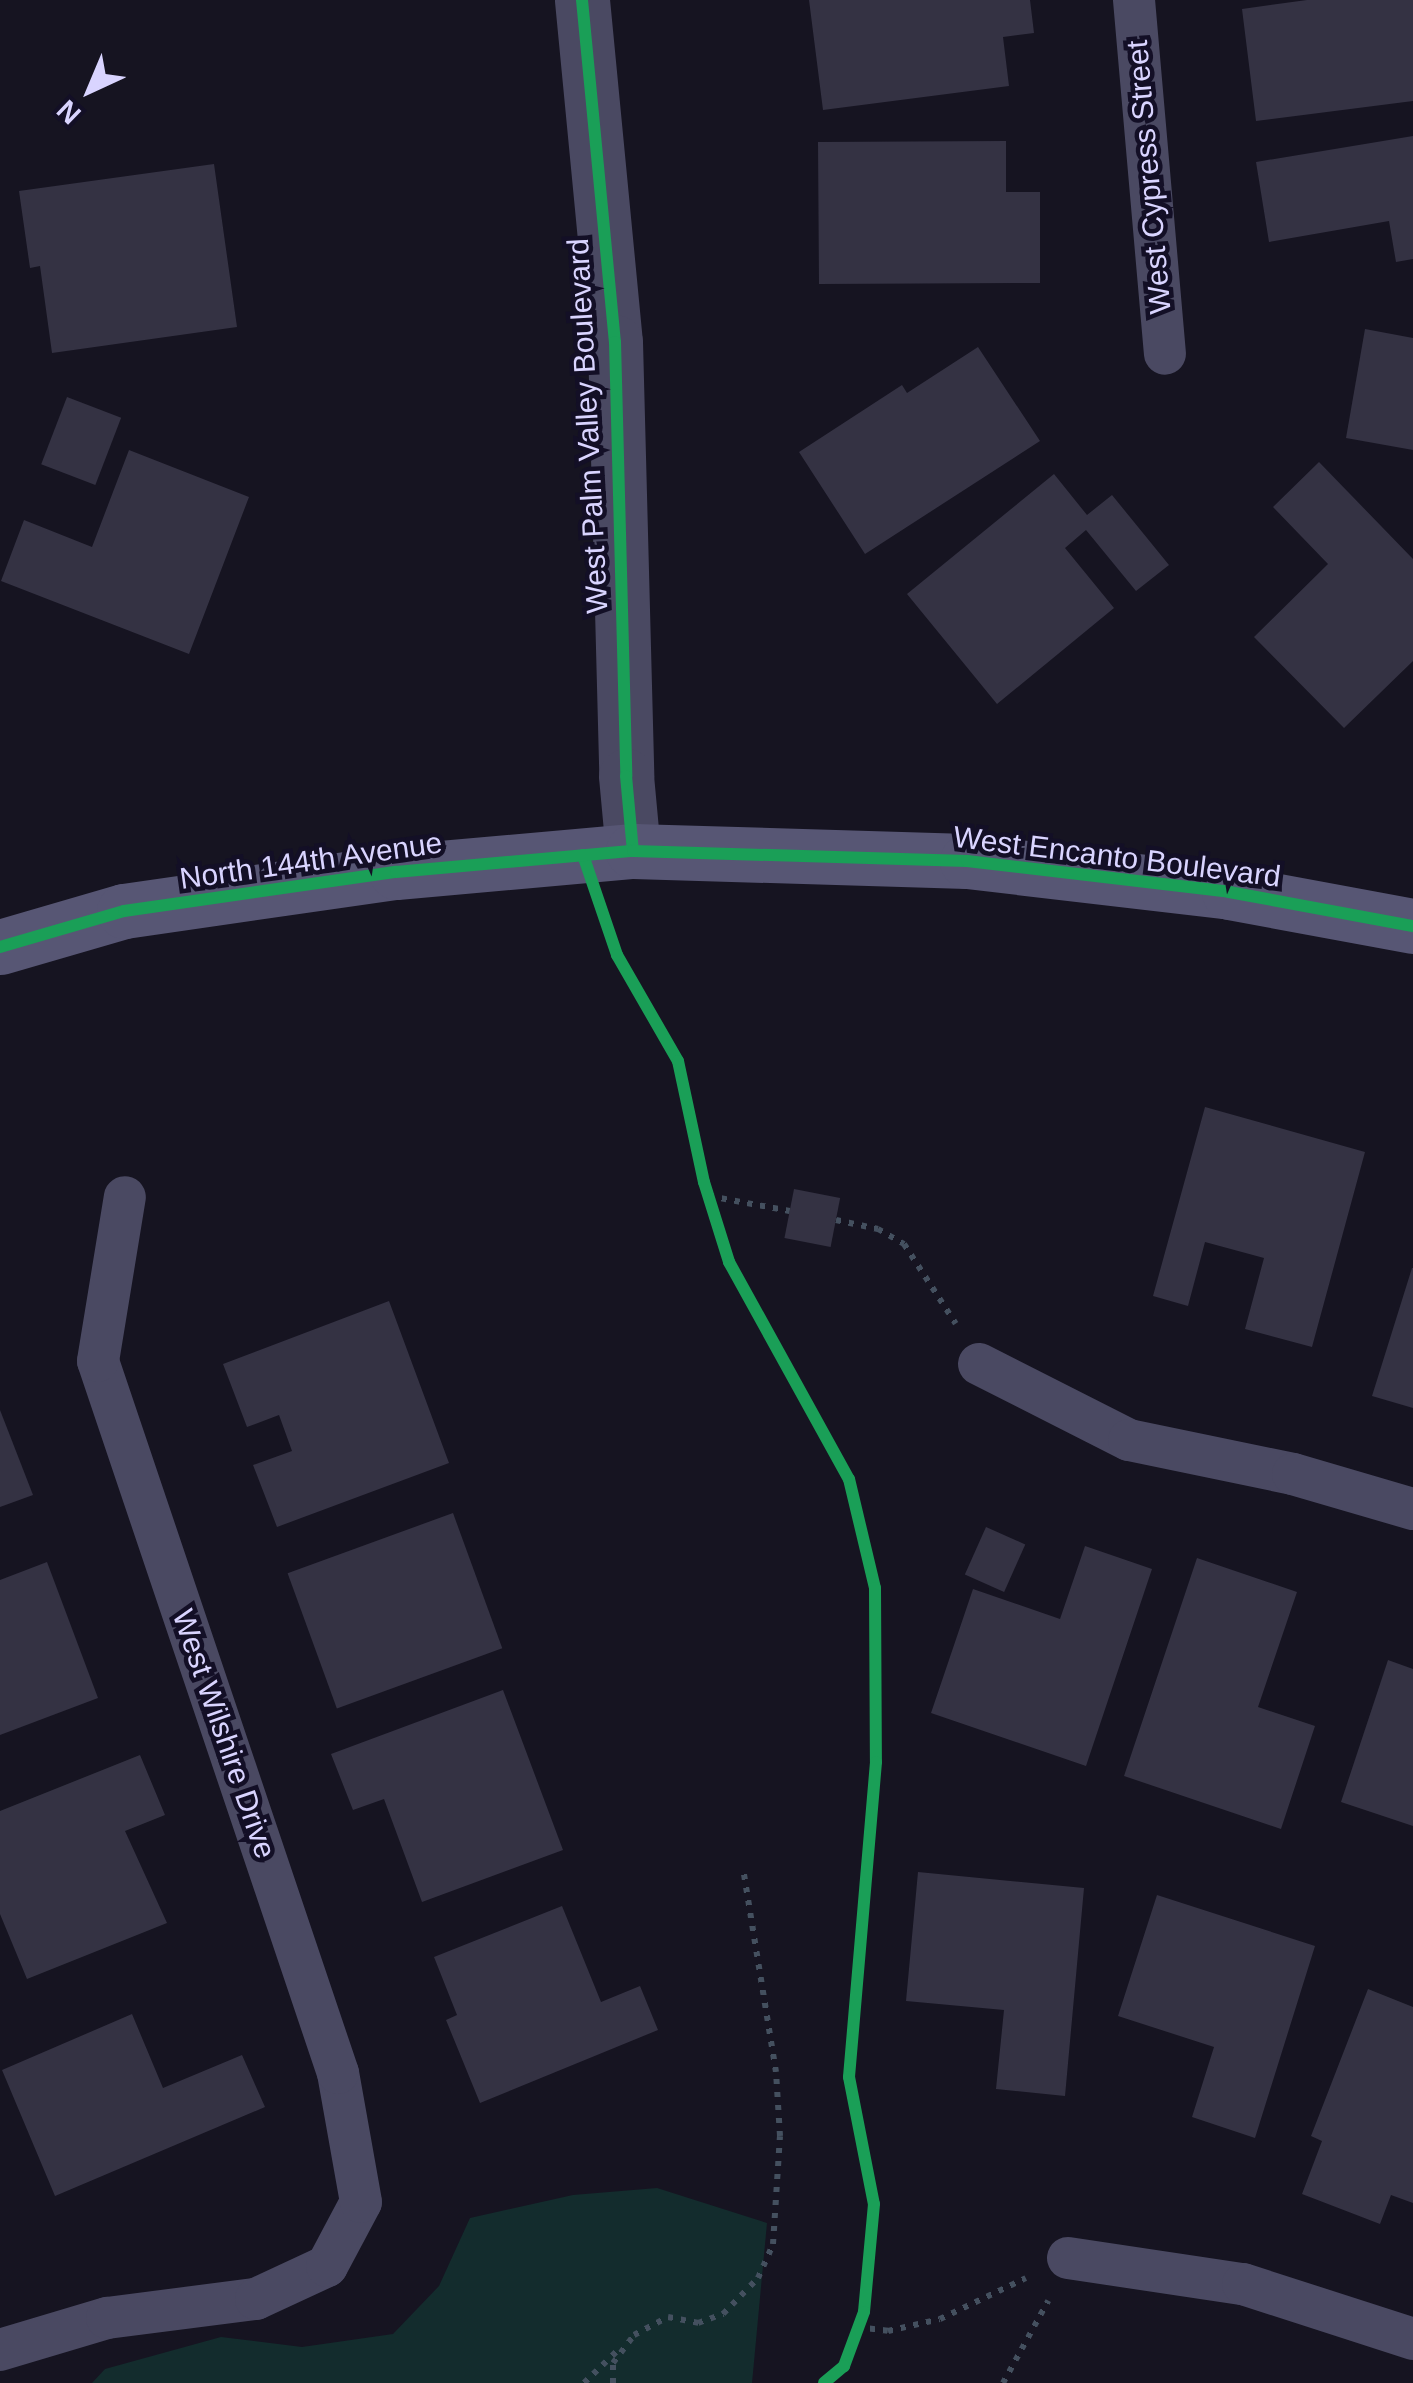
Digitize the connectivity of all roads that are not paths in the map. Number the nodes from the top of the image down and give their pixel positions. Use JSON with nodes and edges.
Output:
{"nodes":[{"id":1,"x":582,"y":0,"type":"edge"},
{"id":2,"x":1134,"y":0,"type":"edge"},
{"id":3,"x":1165,"y":354,"type":"dead end"},
{"id":4,"x":633,"y":851,"type":"junction"},
{"id":5,"x":1413,"y":926,"type":"edge"},
{"id":6,"x":0,"y":946,"type":"edge"},
{"id":7,"x":125,"y":1196,"type":"dead end"},
{"id":8,"x":978,"y":1364,"type":"road end"},
{"id":9,"x":1413,"y":1509,"type":"edge"},
{"id":10,"x":1068,"y":2258,"type":"road end"},
{"id":11,"x":1413,"y":2340,"type":"edge"},
{"id":12,"x":0,"y":2350,"type":"edge"}],
"edges":[{"from":1,"to":4,"type":"street","name":"West Palm Valley Boulevard"},
{"from":2,"to":3,"type":"street","name":"West Cypress Street"},
{"from":4,"to":5,"type":"main road","name":"West Encanto Boulevard"},
{"from":4,"to":6,"type":"main road","name":"North 144th Avenue"},
{"from":7,"to":12,"type":"street","name":"West Wilshire Drive"},
{"from":8,"to":9,"type":"street"},
{"from":10,"to":11,"type":"street"}]}
